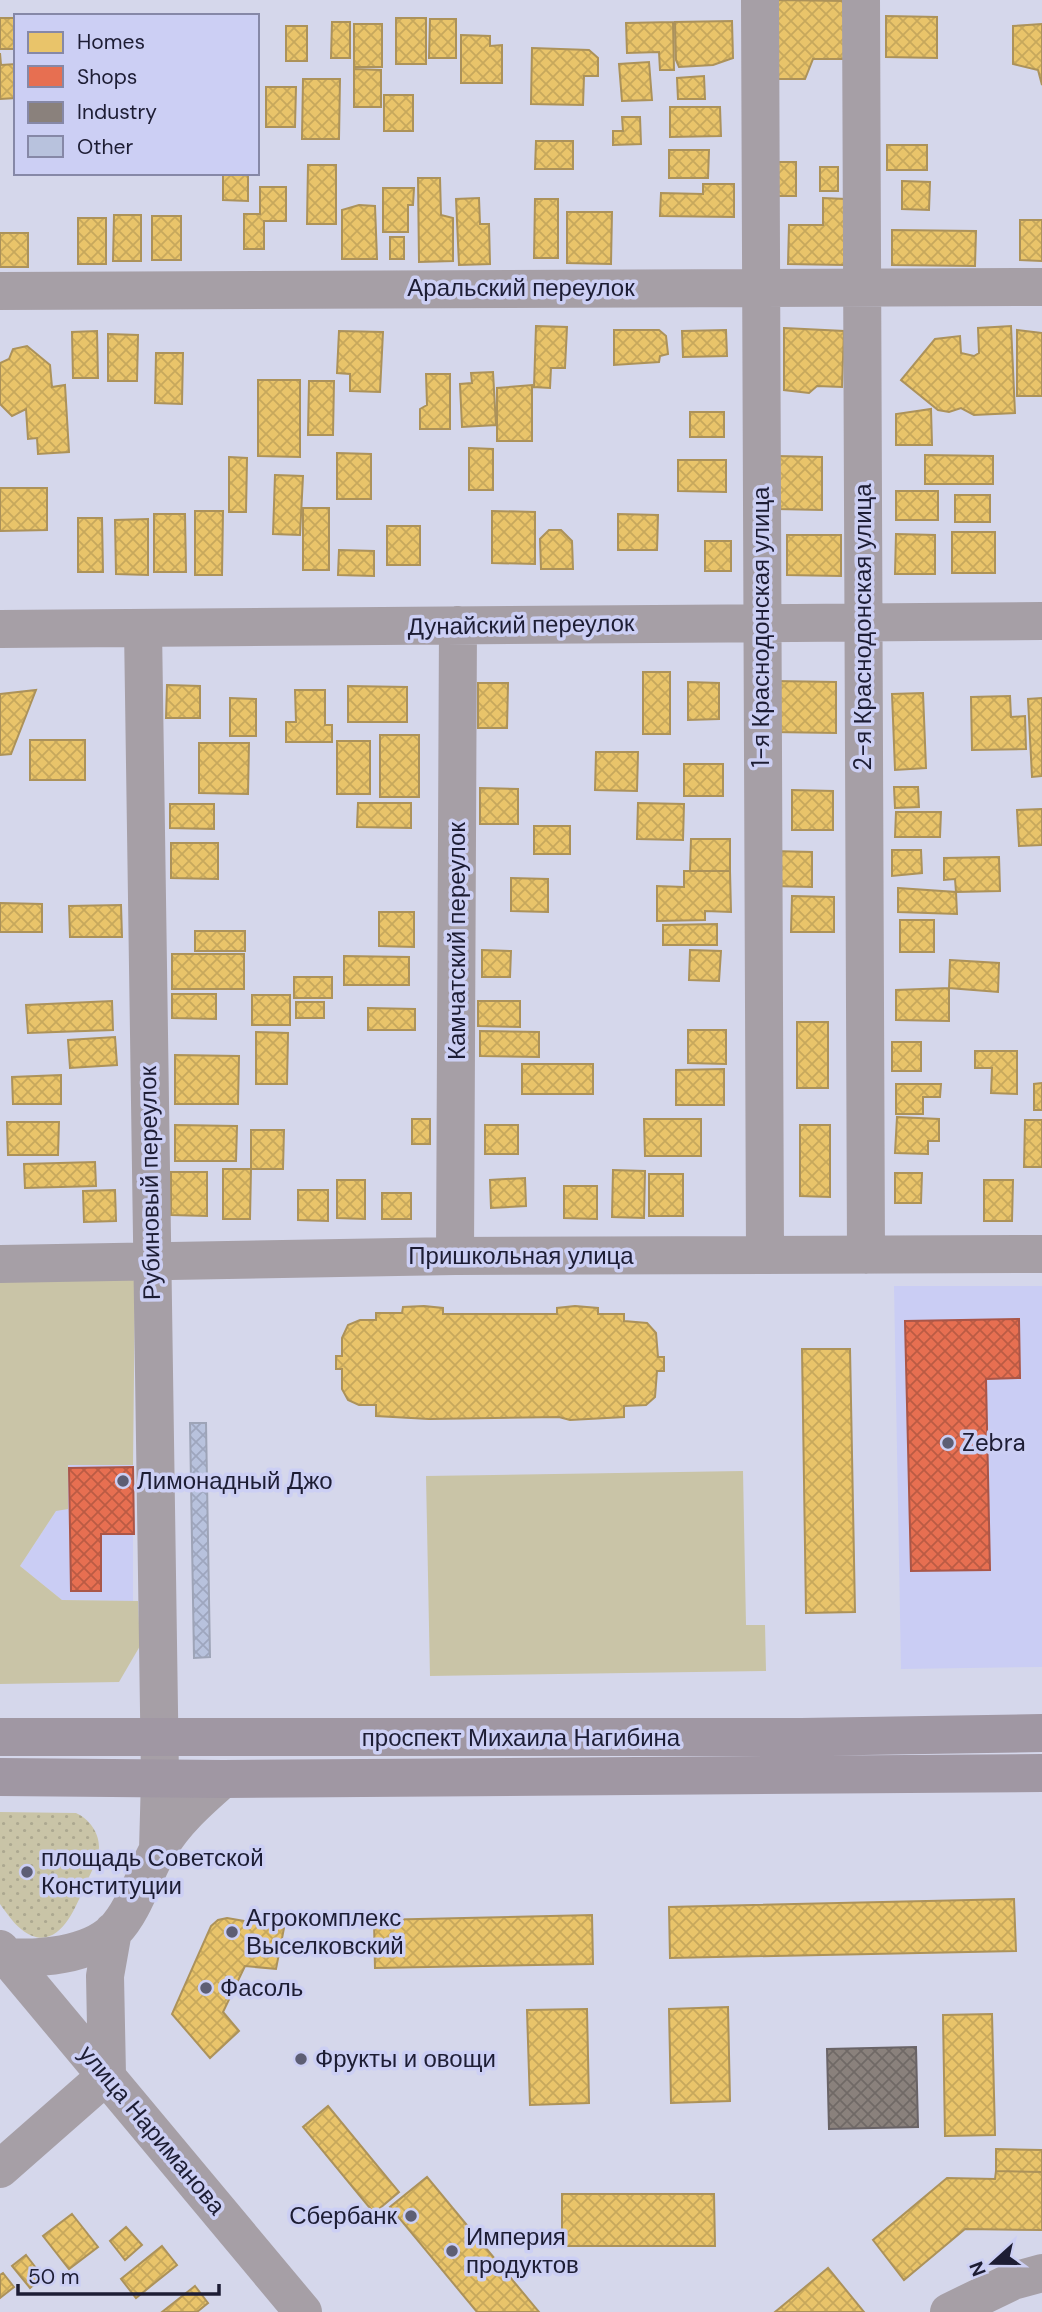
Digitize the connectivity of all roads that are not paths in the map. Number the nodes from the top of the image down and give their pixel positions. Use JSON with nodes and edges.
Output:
{"nodes":[{"id":1,"x":760,"y":0,"type":"edge"},
{"id":2,"x":861,"y":0,"type":"edge"},
{"id":3,"x":760,"y":287,"type":"junction"},
{"id":4,"x":862,"y":287,"type":"junction"},
{"id":5,"x":1042,"y":287,"type":"edge"},
{"id":6,"x":0,"y":291,"type":"edge"},
{"id":7,"x":863,"y":621,"type":"junction"},
{"id":8,"x":1042,"y":621,"type":"edge"},
{"id":9,"x":760,"y":623,"type":"junction"},
{"id":10,"x":458,"y":625,"type":"junction"},
{"id":11,"x":143,"y":628,"type":"junction"},
{"id":12,"x":0,"y":629,"type":"edge"},
{"id":13,"x":1042,"y":1254,"type":"edge"},
{"id":14,"x":765,"y":1255,"type":"junction"},
{"id":15,"x":866,"y":1255,"type":"junction"},
{"id":16,"x":455,"y":1256,"type":"junction"},
{"id":17,"x":150,"y":1261,"type":"junction"},
{"id":18,"x":0,"y":1264,"type":"edge"},
{"id":19,"x":1042,"y":1733,"type":"edge"},
{"id":20,"x":0,"y":1737,"type":"edge"},
{"id":21,"x":46,"y":1738,"type":"junction"},
{"id":22,"x":86,"y":1738,"type":"junction"},
{"id":23,"x":158,"y":1738,"type":"junction"},
{"id":24,"x":0,"y":1763,"type":"edge"},
{"id":25,"x":1042,"y":1773,"type":"edge"},
{"id":26,"x":0,"y":1777,"type":"edge"},
{"id":27,"x":120,"y":1778,"type":"junction"},
{"id":28,"x":160,"y":1778,"type":"junction"},
{"id":29,"x":223,"y":1779,"type":"junction"},
{"id":30,"x":158,"y":1850,"type":"junction"},
{"id":31,"x":113,"y":1931,"type":"junction"},
{"id":32,"x":3,"y":1953,"type":"edge"},
{"id":33,"x":107,"y":2076,"type":"junction"},
{"id":34,"x":0,"y":2169,"type":"edge"},
{"id":35,"x":1042,"y":2273,"type":"edge"},
{"id":36,"x":303,"y":2312,"type":"edge"},
{"id":37,"x":949,"y":2312,"type":"edge"}],
"edges":[{"from":1,"to":3,"type":"street","name":"1-я Краснодонская улица"},
{"from":2,"to":4,"type":"street","name":"2-я Краснодонская улица"},
{"from":3,"to":4,"type":"street","name":"Аральский переулок"},
{"from":3,"to":6,"type":"street","name":"Аральский переулок"},
{"from":3,"to":9,"type":"street","name":"1-я Краснодонская улица"},
{"from":4,"to":5,"type":"street","name":"Аральский переулок"},
{"from":4,"to":7,"type":"street","name":"2-я Краснодонская улица"},
{"from":7,"to":8,"type":"street","name":"Дунайский переулок"},
{"from":7,"to":9,"type":"street","name":"Дунайский переулок"},
{"from":7,"to":15,"type":"street","name":"2-я Краснодонская улица"},
{"from":9,"to":10,"type":"street","name":"Дунайский переулок"},
{"from":9,"to":14,"type":"street","name":"1-я Краснодонская улица"},
{"from":10,"to":11,"type":"street","name":"Дунайский переулок"},
{"from":10,"to":16,"type":"street","name":"Камчатский переулок"},
{"from":11,"to":12,"type":"street","name":"Дунайский переулок"},
{"from":11,"to":17,"type":"street","name":"Рубиновый переулок"},
{"from":13,"to":15,"type":"street","name":"Пришкольная улица"},
{"from":14,"to":15,"type":"street","name":"Пришкольная улица"},
{"from":14,"to":16,"type":"street","name":"Пришкольная улица"},
{"from":16,"to":17,"type":"street","name":"Пришкольная улица"},
{"from":17,"to":18,"type":"street","name":"Пришкольная улица"},
{"from":17,"to":23,"type":"street","name":"Рубиновый переулок"},
{"from":19,"to":23,"type":"main road","name":"проспект Михаила Нагибина"},
{"from":20,"to":21,"type":"main road","name":"проспект Михаила Нагибина"},
{"from":21,"to":22,"type":"main road","name":"проспект Михаила Нагибина"},
{"from":21,"to":24,"type":"street"},
{"from":22,"to":23,"type":"main road","name":"проспект Михаила Нагибина"},
{"from":22,"to":27,"type":"street"},
{"from":23,"to":28,"type":"street"},
{"from":25,"to":29,"type":"main road","name":"проспект Михаила Нагибина"},
{"from":26,"to":27,"type":"main road","name":"проспект Михаила Нагибина"},
{"from":27,"to":28,"type":"main road","name":"проспект Михаила Нагибина"},
{"from":27,"to":30,"type":"street"},
{"from":28,"to":29,"type":"main road","name":"проспект Михаила Нагибина"},
{"from":28,"to":30,"type":"street"},
{"from":29,"to":30,"type":"street"},
{"from":30,"to":31,"type":"street"},
{"from":31,"to":32,"type":"street"},
{"from":31,"to":33,"type":"street"},
{"from":32,"to":33,"type":"street","name":"улица Нариманова"},
{"from":33,"to":34,"type":"street"},
{"from":33,"to":36,"type":"street","name":"улица Нариманова"},
{"from":35,"to":37,"type":"street"}]}
